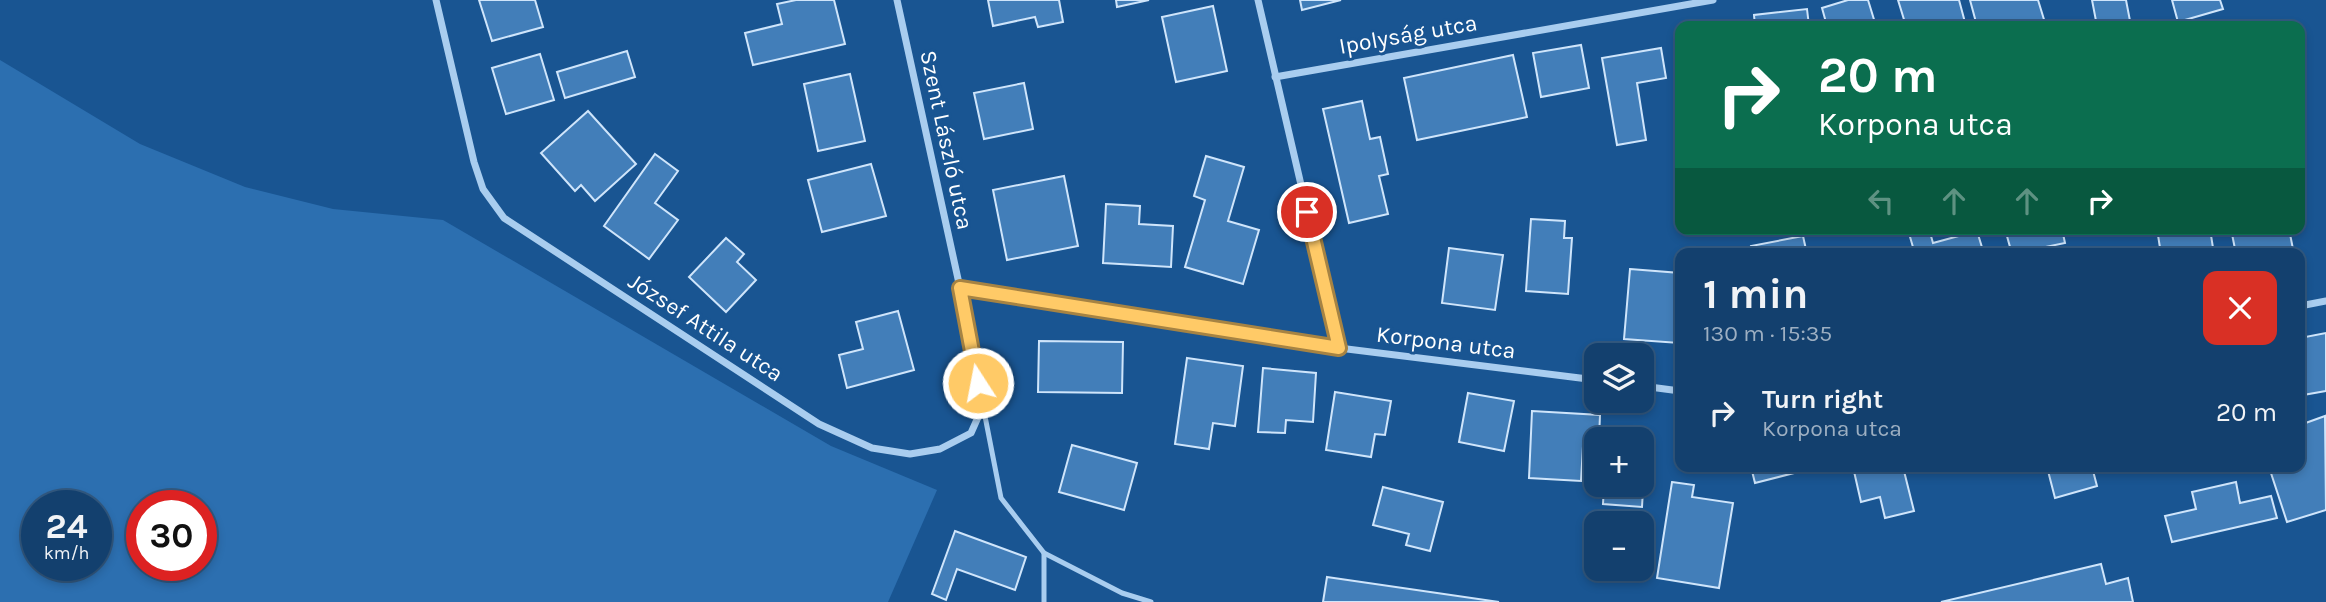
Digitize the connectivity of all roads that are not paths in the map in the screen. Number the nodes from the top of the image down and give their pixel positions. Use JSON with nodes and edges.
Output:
{"nodes":[{"id":1,"x":436,"y":0,"type":"edge"},
{"id":2,"x":897,"y":0,"type":"edge"},
{"id":3,"x":1258,"y":0,"type":"edge"},
{"id":4,"x":1713,"y":0,"type":"edge"},
{"id":5,"x":1275,"y":77,"type":"junction"},
{"id":6,"x":960,"y":288,"type":"junction"},
{"id":7,"x":2326,"y":301,"type":"edge"},
{"id":8,"x":2305,"y":305,"type":"edge"},
{"id":9,"x":1339,"y":348,"type":"junction"},
{"id":10,"x":1584,"y":379,"type":"edge"},
{"id":11,"x":1654,"y":388,"type":"edge"},
{"id":12,"x":1675,"y":390,"type":"edge"},
{"id":13,"x":983,"y":406,"type":"junction"},
{"id":14,"x":1044,"y":553,"type":"junction"},
{"id":15,"x":1044,"y":602,"type":"edge"},
{"id":16,"x":1151,"y":602,"type":"edge"}],
"edges":[{"from":1,"to":13,"type":"street","name":"József Attila utca"},
{"from":2,"to":6,"type":"street","name":"Szent László utca"},
{"from":3,"to":5,"type":"street"},
{"from":4,"to":5,"type":"street","name":"Ipolyság utca"},
{"from":5,"to":9,"type":"street"},
{"from":6,"to":9,"type":"street","name":"Korpona utca"},
{"from":6,"to":13,"type":"street"},
{"from":7,"to":8,"type":"street"},
{"from":9,"to":10,"type":"street","name":"Korpona utca"},
{"from":11,"to":12,"type":"street"},
{"from":13,"to":14,"type":"lane"},
{"from":14,"to":15,"type":"lane"},
{"from":14,"to":16,"type":"lane"}]}
